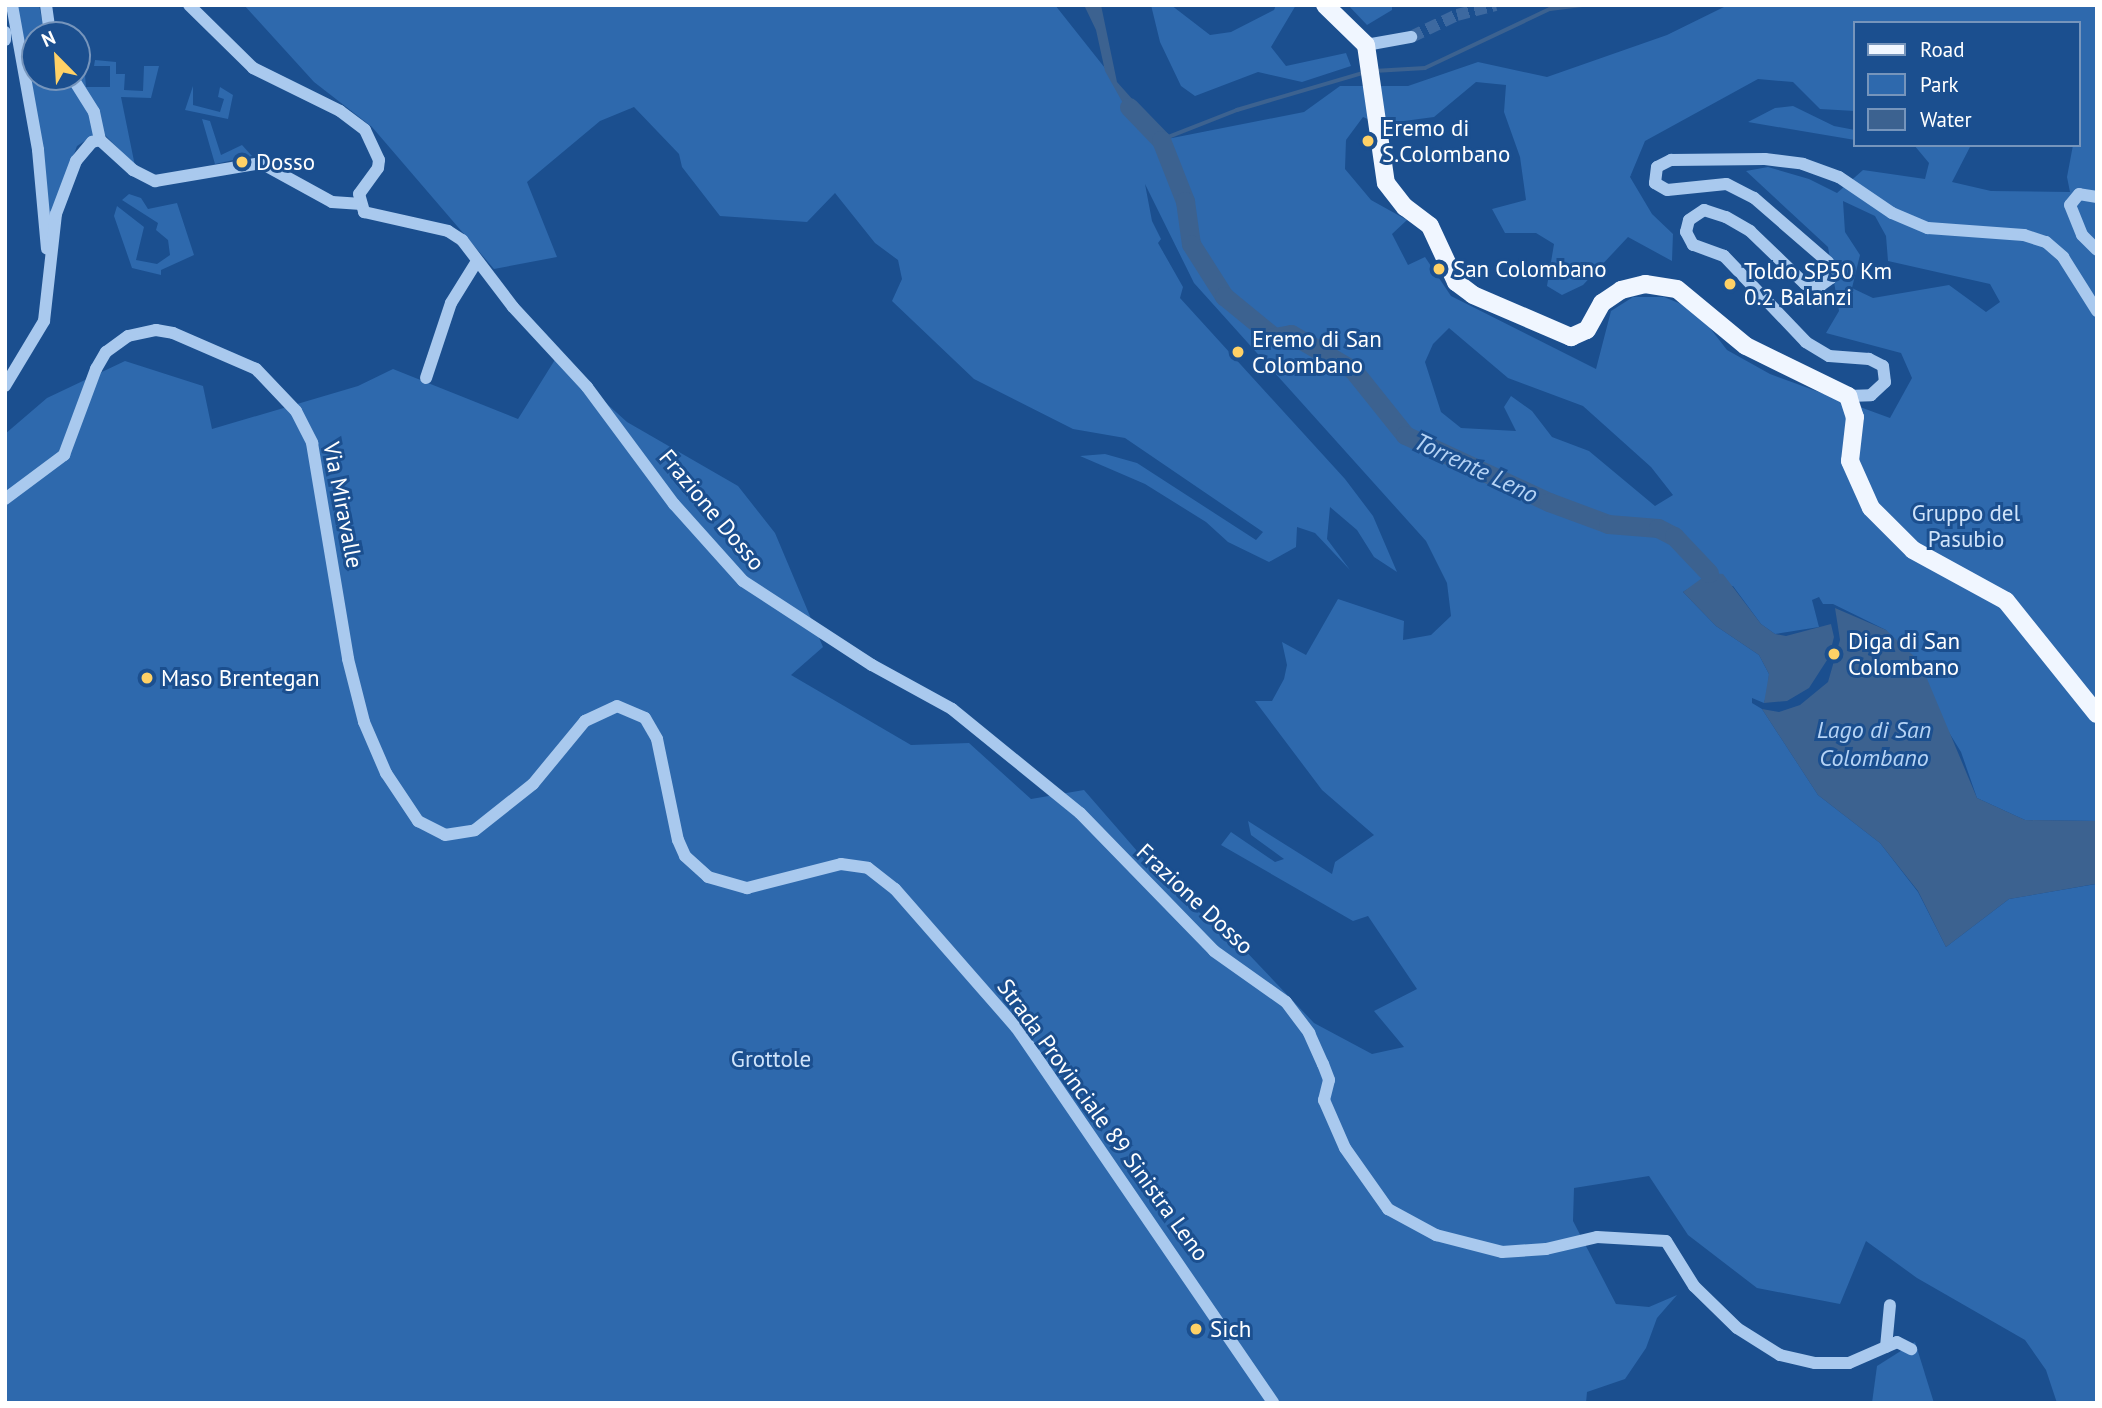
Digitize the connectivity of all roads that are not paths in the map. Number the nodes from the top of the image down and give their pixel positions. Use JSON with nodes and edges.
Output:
{"nodes":[{"id":1,"x":12,"y":5,"type":"edge"},
{"id":2,"x":189,"y":5,"type":"edge"},
{"id":3,"x":1325,"y":5,"type":"edge"},
{"id":4,"x":5,"y":33,"type":"edge"},
{"id":5,"x":1411,"y":37,"type":"tunnel mouth"},
{"id":6,"x":5,"y":40,"type":"edge"},
{"id":7,"x":1367,"y":50,"type":"junction"},
{"id":8,"x":81,"y":91,"type":"edge"},
{"id":9,"x":100,"y":140,"type":"junction"},
{"id":10,"x":2097,"y":197,"type":"edge"},
{"id":11,"x":358,"y":204,"type":"junction"},
{"id":12,"x":2097,"y":250,"type":"edge"},
{"id":13,"x":478,"y":263,"type":"junction"},
{"id":14,"x":53,"y":266,"type":"junction"},
{"id":15,"x":2097,"y":311,"type":"edge"},
{"id":16,"x":426,"y":378,"type":"dead end"},
{"id":17,"x":5,"y":386,"type":"edge"},
{"id":18,"x":1849,"y":396,"type":"junction"},
{"id":19,"x":5,"y":499,"type":"edge"},
{"id":20,"x":2097,"y":713,"type":"edge"},
{"id":21,"x":364,"y":722,"type":"joint"},
{"id":22,"x":1890,"y":1304,"type":"dead end"},
{"id":23,"x":1886,"y":1347,"type":"junction"},
{"id":24,"x":1911,"y":1349,"type":"dead end"},
{"id":25,"x":1273,"y":1403,"type":"edge"}],
"edges":[{"from":1,"to":14,"type":"street"},
{"from":2,"to":11,"type":"street"},
{"from":3,"to":7,"type":"main road"},
{"from":4,"to":6,"type":"street"},
{"from":5,"to":7,"type":"street"},
{"from":7,"to":18,"type":"main road"},
{"from":8,"to":9,"type":"street"},
{"from":9,"to":11,"type":"street"},
{"from":9,"to":14,"type":"street"},
{"from":10,"to":12,"type":"street"},
{"from":11,"to":13,"type":"street"},
{"from":13,"to":16,"type":"street"},
{"from":13,"to":23,"type":"street","name":"Frazione Dosso"},
{"from":14,"to":17,"type":"street"},
{"from":15,"to":18,"type":"street"},
{"from":18,"to":20,"type":"main road"},
{"from":19,"to":21,"type":"street","name":"Via Miravalle"},
{"from":21,"to":25,"type":"street","name":"Strada Provinciale 89 Sinistra Leno"},
{"from":22,"to":23,"type":"street"},
{"from":23,"to":24,"type":"street","name":"Frazione Dosso"}]}
